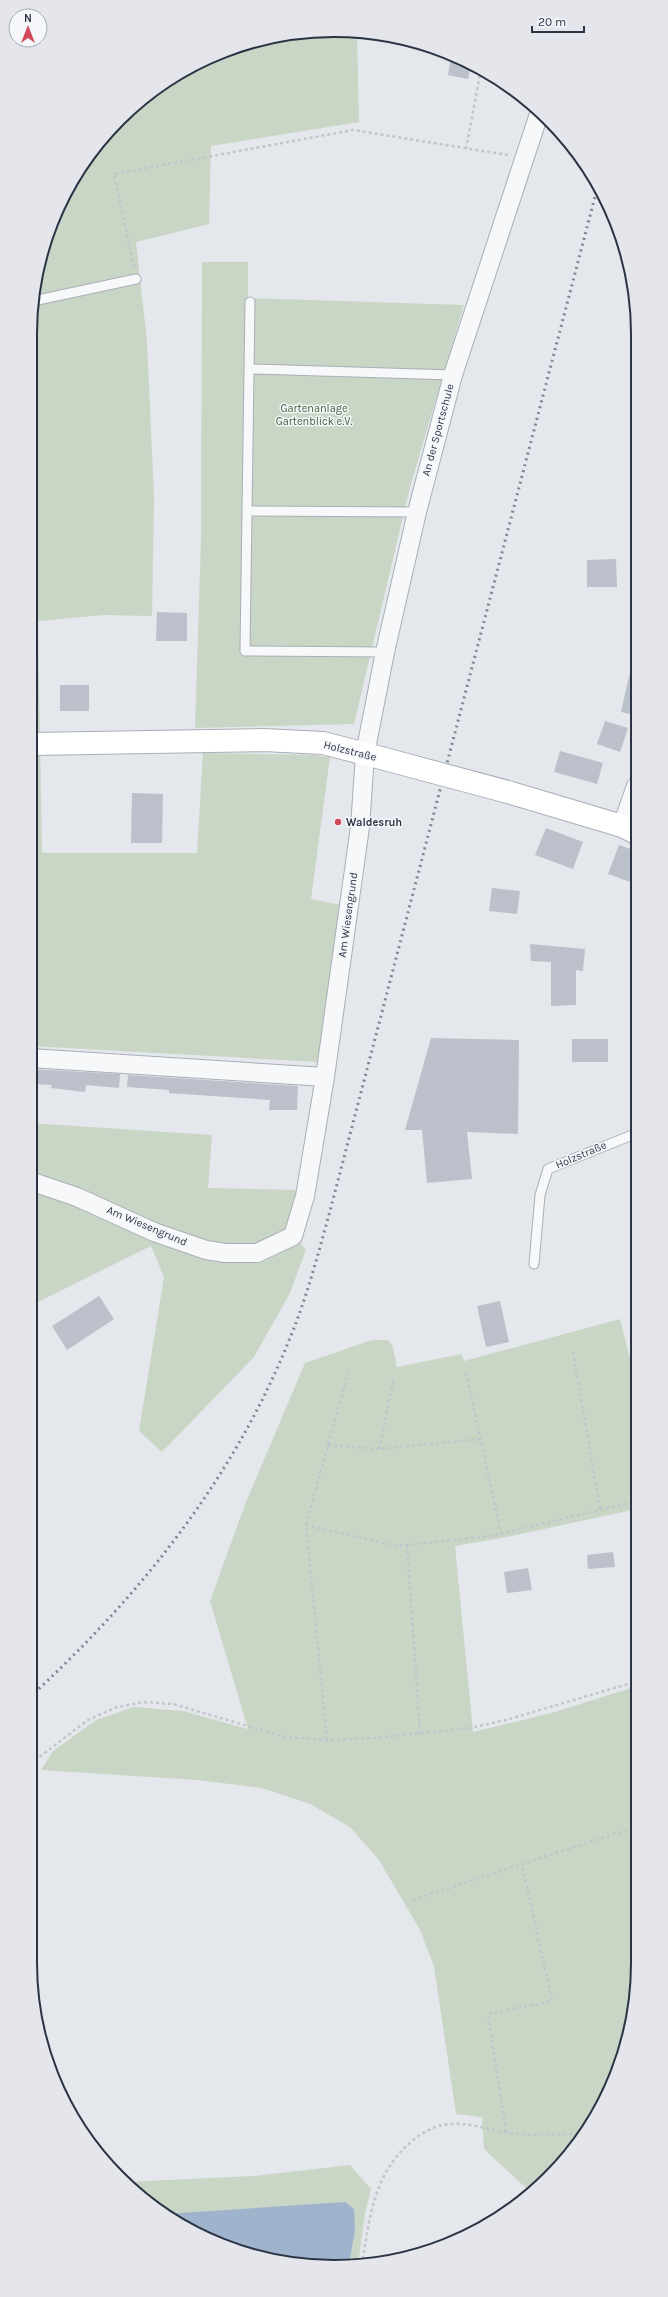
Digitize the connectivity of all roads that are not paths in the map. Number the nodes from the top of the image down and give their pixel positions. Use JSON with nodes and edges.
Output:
{"nodes":[{"id":1,"x":538,"y":118,"type":"edge"},
{"id":2,"x":136,"y":279,"type":"road end"},
{"id":3,"x":40,"y":300,"type":"edge"},
{"id":4,"x":250,"y":302,"type":"dead end"},
{"id":5,"x":251,"y":369,"type":"junction"},
{"id":6,"x":453,"y":375,"type":"junction"},
{"id":7,"x":248,"y":510,"type":"junction"},
{"id":8,"x":417,"y":512,"type":"junction"},
{"id":9,"x":385,"y":652,"type":"junction"},
{"id":10,"x":37,"y":744,"type":"edge"},
{"id":11,"x":373,"y":756,"type":"junction"},
{"id":12,"x":631,"y":817,"type":"edge"},
{"id":13,"x":629,"y":829,"type":"edge"},
{"id":14,"x":37,"y":1058,"type":"edge"},
{"id":15,"x":325,"y":1077,"type":"junction"},
{"id":16,"x":631,"y":1134,"type":"edge"},
{"id":17,"x":37,"y":1183,"type":"edge"},
{"id":18,"x":534,"y":1264,"type":"dead end"}],
"edges":[{"from":1,"to":6,"type":"street","name":"An der Sportschule"},
{"from":2,"to":3,"type":"lane"},
{"from":4,"to":5,"type":"lane"},
{"from":5,"to":6,"type":"lane"},
{"from":5,"to":7,"type":"lane"},
{"from":6,"to":8,"type":"street","name":"An der Sportschule"},
{"from":7,"to":8,"type":"lane"},
{"from":7,"to":9,"type":"lane"},
{"from":8,"to":9,"type":"street","name":"An der Sportschule"},
{"from":9,"to":11,"type":"street","name":"An der Sportschule"},
{"from":10,"to":11,"type":"street","name":"Holzstraße"},
{"from":11,"to":13,"type":"street","name":"Holzstraße","bridge":true},
{"from":11,"to":15,"type":"street","name":"Am Wiesengrund"},
{"from":12,"to":13,"type":"street"},
{"from":14,"to":15,"type":"street"},
{"from":15,"to":17,"type":"street","name":"Am Wiesengrund"},
{"from":16,"to":18,"type":"lane","name":"Holzstraße"}]}
